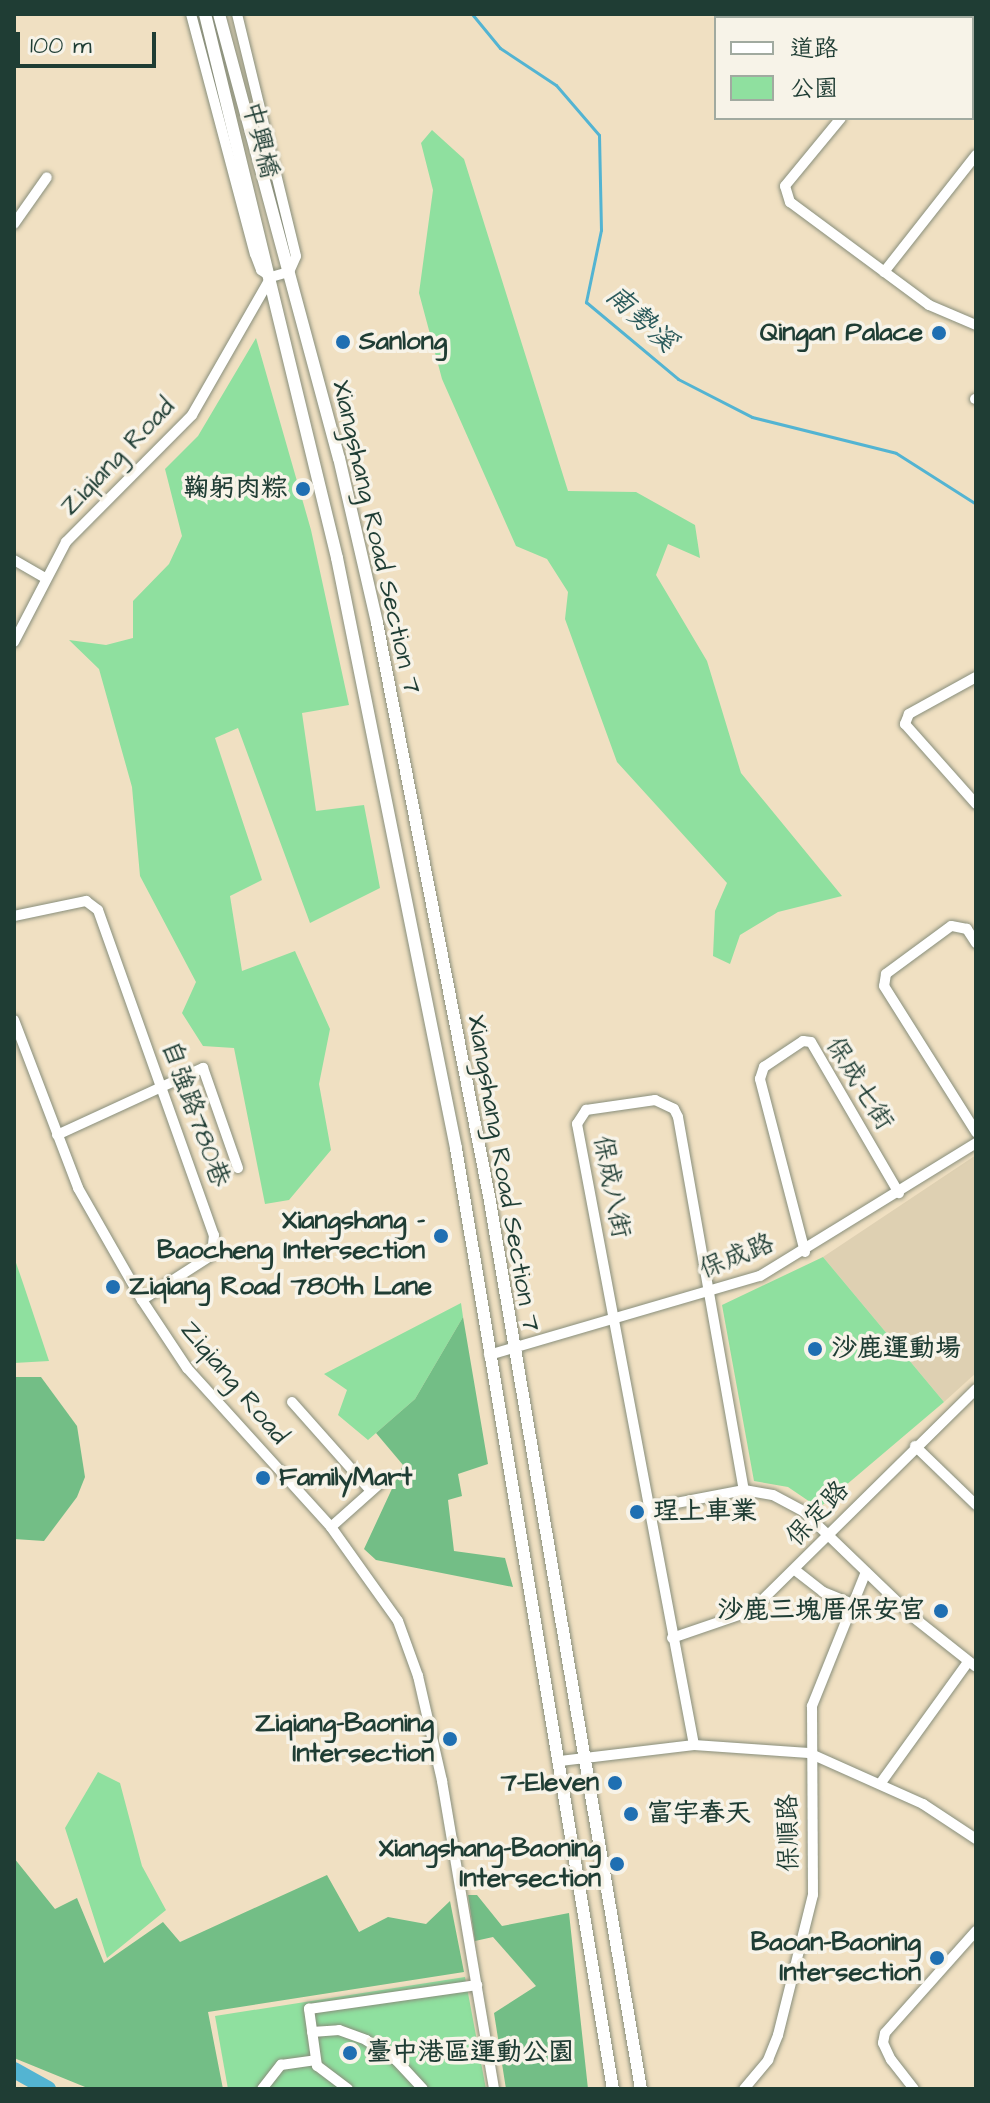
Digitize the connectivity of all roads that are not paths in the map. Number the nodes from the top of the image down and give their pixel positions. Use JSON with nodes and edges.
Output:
{"nodes":[{"id":1,"x":191,"y":14,"type":"edge"},
{"id":2,"x":205,"y":14,"type":"edge"},
{"id":3,"x":219,"y":14,"type":"edge"},
{"id":4,"x":237,"y":14,"type":"edge"},
{"id":5,"x":837,"y":120,"type":"edge"},
{"id":6,"x":976,"y":155,"type":"edge"},
{"id":7,"x":47,"y":177,"type":"dead end"},
{"id":8,"x":14,"y":224,"type":"edge"},
{"id":9,"x":289,"y":272,"type":"junction"},
{"id":10,"x":884,"y":272,"type":"junction"},
{"id":11,"x":271,"y":277,"type":"junction"},
{"id":12,"x":974,"y":321,"type":"edge"},
{"id":13,"x":14,"y":560,"type":"edge"},
{"id":14,"x":44,"y":577,"type":"junction"},
{"id":15,"x":14,"y":642,"type":"edge"},
{"id":16,"x":976,"y":677,"type":"edge"},
{"id":17,"x":973,"y":797,"type":"edge"},
{"id":18,"x":14,"y":916,"type":"edge"},
{"id":19,"x":976,"y":943,"type":"edge"},
{"id":20,"x":14,"y":1020,"type":"edge"},
{"id":21,"x":161,"y":1083,"type":"junction"},
{"id":22,"x":976,"y":1132,"type":"edge"},
{"id":23,"x":57,"y":1135,"type":"junction"},
{"id":24,"x":976,"y":1143,"type":"edge"},
{"id":25,"x":238,"y":1168,"type":"dead end"},
{"id":26,"x":899,"y":1193,"type":"junction"},
{"id":27,"x":805,"y":1252,"type":"junction"},
{"id":28,"x":710,"y":1292,"type":"junction"},
{"id":29,"x":142,"y":1300,"type":"junction"},
{"id":30,"x":614,"y":1321,"type":"junction"},
{"id":31,"x":511,"y":1348,"type":"junction"},
{"id":32,"x":489,"y":1355,"type":"junction"},
{"id":33,"x":976,"y":1389,"type":"edge"},
{"id":34,"x":292,"y":1402,"type":"dead end"},
{"id":35,"x":915,"y":1446,"type":"junction"},
{"id":36,"x":384,"y":1480,"type":"dead end"},
{"id":37,"x":370,"y":1490,"type":"junction"},
{"id":38,"x":744,"y":1490,"type":"junction"},
{"id":39,"x":976,"y":1505,"type":"edge"},
{"id":40,"x":650,"y":1508,"type":"junction"},
{"id":41,"x":331,"y":1527,"type":"junction"},
{"id":42,"x":826,"y":1535,"type":"junction"},
{"id":43,"x":795,"y":1570,"type":"junction"},
{"id":44,"x":866,"y":1572,"type":"junction"},
{"id":45,"x":857,"y":1606,"type":"junction"},
{"id":46,"x":672,"y":1638,"type":"junction"},
{"id":47,"x":972,"y":1664,"type":"edge"},
{"id":48,"x":694,"y":1745,"type":"junction"},
{"id":49,"x":809,"y":1753,"type":"junction"},
{"id":50,"x":582,"y":1758,"type":"junction"},
{"id":51,"x":560,"y":1761,"type":"junction"},
{"id":52,"x":880,"y":1784,"type":"junction"},
{"id":53,"x":976,"y":1839,"type":"edge"},
{"id":54,"x":976,"y":1931,"type":"edge"},
{"id":55,"x":477,"y":1985,"type":"junction"},
{"id":56,"x":312,"y":2032,"type":"junction"},
{"id":57,"x":316,"y":2060,"type":"junction"},
{"id":58,"x":262,"y":2089,"type":"edge"},
{"id":59,"x":348,"y":2089,"type":"edge"},
{"id":60,"x":423,"y":2089,"type":"edge"},
{"id":61,"x":494,"y":2089,"type":"edge"},
{"id":62,"x":613,"y":2089,"type":"edge"},
{"id":63,"x":641,"y":2089,"type":"edge"},
{"id":64,"x":744,"y":2089,"type":"edge"},
{"id":65,"x":914,"y":2089,"type":"edge"}],
"edges":[{"from":1,"to":11,"type":"street"},
{"from":2,"to":11,"type":"main road","name":"中興橋"},
{"from":3,"to":9,"type":"main road","name":"中興橋"},
{"from":4,"to":9,"type":"street"},
{"from":5,"to":10,"type":"street"},
{"from":6,"to":10,"type":"street"},
{"from":7,"to":8,"type":"street"},
{"from":9,"to":11,"type":"street"},
{"from":9,"to":31,"type":"main road","name":"Xiangshang Road Section 7"},
{"from":10,"to":12,"type":"street"},
{"from":11,"to":14,"type":"street","name":"Ziqiang Road"},
{"from":11,"to":32,"type":"main road","name":"Xiangshang Road Section 7"},
{"from":13,"to":14,"type":"street"},
{"from":14,"to":15,"type":"street","name":"Ziqiang Road"},
{"from":16,"to":17,"type":"street"},
{"from":18,"to":21,"type":"street","name":"自強路780巷"},
{"from":19,"to":22,"type":"street"},
{"from":20,"to":23,"type":"street","name":"Ziqiang Road"},
{"from":21,"to":23,"type":"street"},
{"from":21,"to":25,"type":"street"},
{"from":21,"to":29,"type":"street","name":"自強路780巷"},
{"from":23,"to":29,"type":"street","name":"Ziqiang Road"},
{"from":24,"to":26,"type":"street","name":"保成路"},
{"from":26,"to":27,"type":"street","name":"保成路"},
{"from":26,"to":27,"type":"street","name":"保成七街"},
{"from":27,"to":28,"type":"street","name":"保成路"},
{"from":28,"to":30,"type":"street","name":"保成路"},
{"from":28,"to":30,"type":"street","name":"保成八街"},
{"from":28,"to":38,"type":"street","name":"保成八街"},
{"from":29,"to":41,"type":"street","name":"Ziqiang Road"},
{"from":30,"to":31,"type":"street","name":"保成路"},
{"from":30,"to":40,"type":"street","name":"保成八街"},
{"from":31,"to":32,"type":"street","name":"保成路"},
{"from":31,"to":50,"type":"main road","name":"Xiangshang Road Section 7"},
{"from":32,"to":51,"type":"main road","name":"Xiangshang Road Section 7"},
{"from":33,"to":35,"type":"street","name":"保定路"},
{"from":34,"to":37,"type":"street"},
{"from":35,"to":39,"type":"street"},
{"from":35,"to":42,"type":"street","name":"保定路"},
{"from":36,"to":37,"type":"street"},
{"from":37,"to":41,"type":"street"},
{"from":38,"to":40,"type":"street"},
{"from":38,"to":42,"type":"street"},
{"from":40,"to":46,"type":"street","name":"保成八街"},
{"from":41,"to":55,"type":"street","name":"Ziqiang Road"},
{"from":42,"to":43,"type":"street","name":"保定路"},
{"from":42,"to":44,"type":"street"},
{"from":43,"to":45,"type":"street"},
{"from":43,"to":46,"type":"street","name":"保定路"},
{"from":44,"to":45,"type":"street","name":"保順路"},
{"from":44,"to":47,"type":"street"},
{"from":45,"to":49,"type":"street","name":"保順路"},
{"from":46,"to":48,"type":"street","name":"保成八街"},
{"from":47,"to":52,"type":"street"},
{"from":48,"to":49,"type":"street"},
{"from":48,"to":50,"type":"street"},
{"from":49,"to":52,"type":"street"},
{"from":49,"to":64,"type":"street","name":"保順路"},
{"from":50,"to":51,"type":"street"},
{"from":50,"to":63,"type":"main road","name":"Xiangshang Road Section 7"},
{"from":51,"to":62,"type":"main road","name":"Xiangshang Road Section 7"},
{"from":52,"to":53,"type":"street"},
{"from":54,"to":65,"type":"street"},
{"from":55,"to":56,"type":"street"},
{"from":55,"to":61,"type":"street","name":"Ziqiang Road"},
{"from":56,"to":57,"type":"street"},
{"from":56,"to":60,"type":"street"},
{"from":57,"to":58,"type":"street"},
{"from":57,"to":59,"type":"street"}]}
